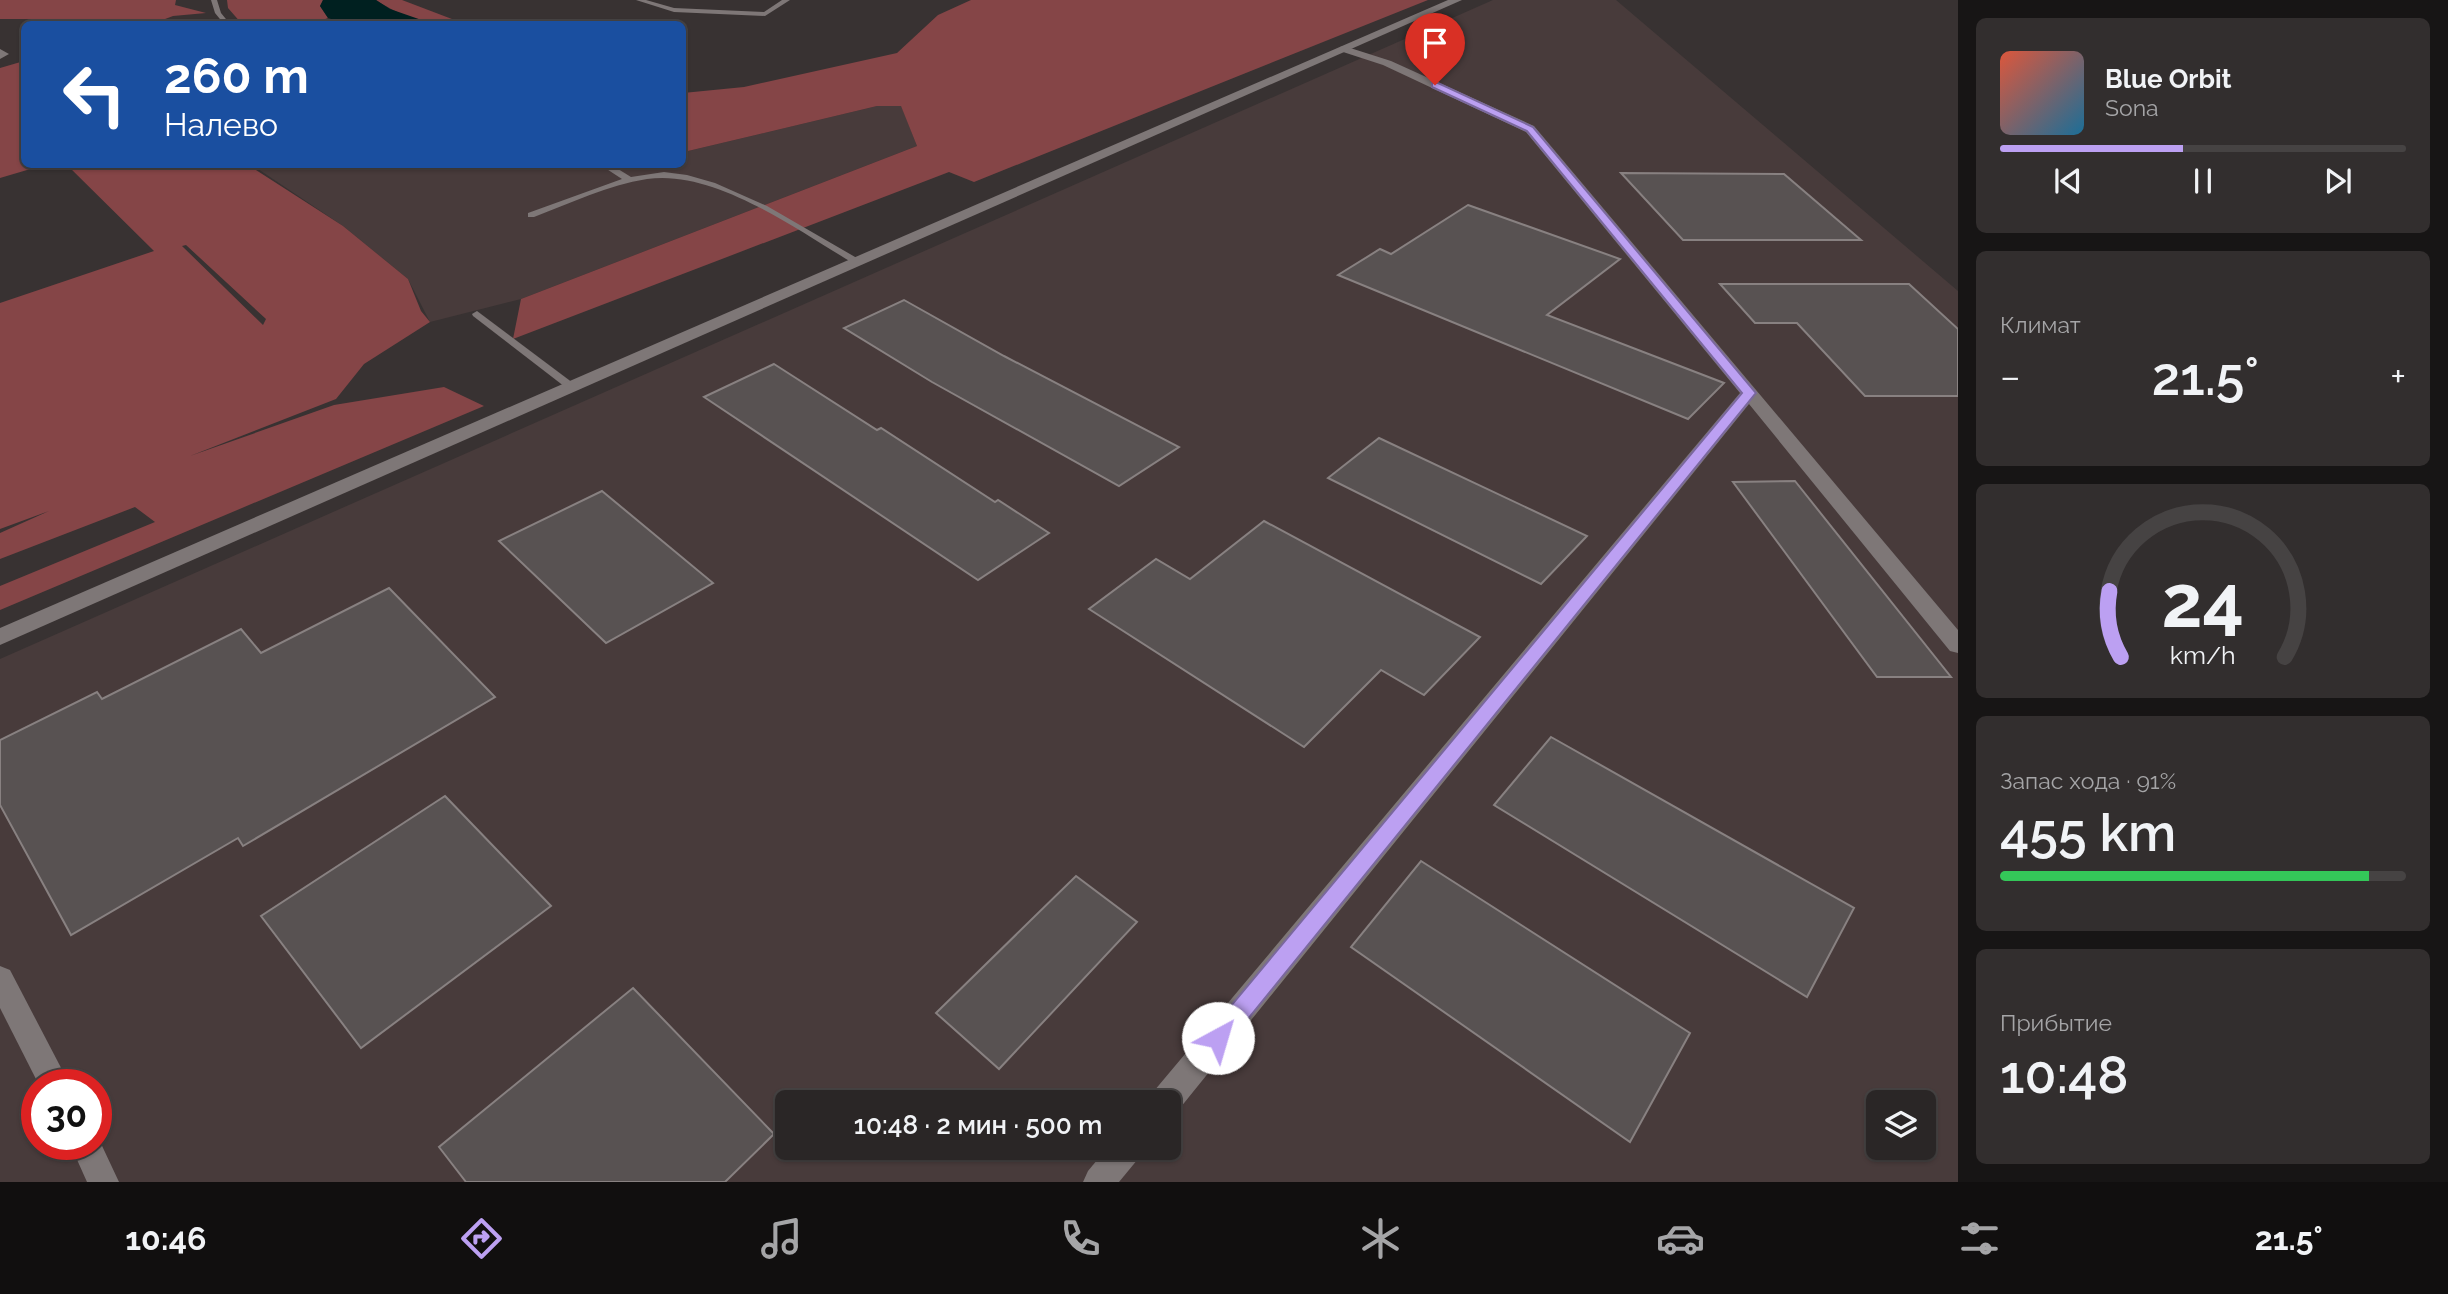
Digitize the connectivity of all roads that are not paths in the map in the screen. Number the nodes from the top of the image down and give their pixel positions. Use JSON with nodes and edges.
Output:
{"nodes":[{"id":1,"x":214,"y":0,"type":"edge"},
{"id":2,"x":639,"y":0,"type":"edge"},
{"id":3,"x":787,"y":0,"type":"edge"},
{"id":4,"x":1457,"y":0,"type":"edge"},
{"id":5,"x":225,"y":21,"type":"edge"},
{"id":6,"x":1344,"y":48,"type":"junction"},
{"id":7,"x":0,"y":51,"type":"edge"},
{"id":8,"x":0,"y":57,"type":"edge"},
{"id":9,"x":610,"y":168,"type":"edge"},
{"id":10,"x":631,"y":180,"type":"junction"},
{"id":11,"x":531,"y":215,"type":"dead end"},
{"id":12,"x":857,"y":261,"type":"junction"},
{"id":13,"x":477,"y":314,"type":"dead end"},
{"id":14,"x":573,"y":388,"type":"junction"},
{"id":15,"x":1749,"y":393,"type":"junction"},
{"id":16,"x":0,"y":637,"type":"edge"},
{"id":17,"x":1958,"y":645,"type":"edge"},
{"id":18,"x":0,"y":979,"type":"edge"},
{"id":19,"x":47,"y":1069,"type":"edge"},
{"id":20,"x":1175,"y":1090,"type":"edge"},
{"id":21,"x":93,"y":1160,"type":"edge"},
{"id":22,"x":1117,"y":1160,"type":"edge"},
{"id":23,"x":103,"y":1182,"type":"edge"},
{"id":24,"x":1099,"y":1182,"type":"edge"}],
"edges":[{"from":1,"to":5,"type":"lane"},
{"from":2,"to":3,"type":"lane"},
{"from":4,"to":6,"type":"street"},
{"from":6,"to":12,"type":"street"},
{"from":6,"to":15,"type":"street"},
{"from":7,"to":8,"type":"lane"},
{"from":9,"to":10,"type":"lane"},
{"from":10,"to":11,"type":"lane"},
{"from":10,"to":12,"type":"lane"},
{"from":12,"to":14,"type":"street"},
{"from":13,"to":14,"type":"lane"},
{"from":14,"to":16,"type":"street"},
{"from":15,"to":17,"type":"street"},
{"from":15,"to":20,"type":"street"},
{"from":18,"to":19,"type":"street"},
{"from":21,"to":23,"type":"street"},
{"from":22,"to":24,"type":"street"}]}
